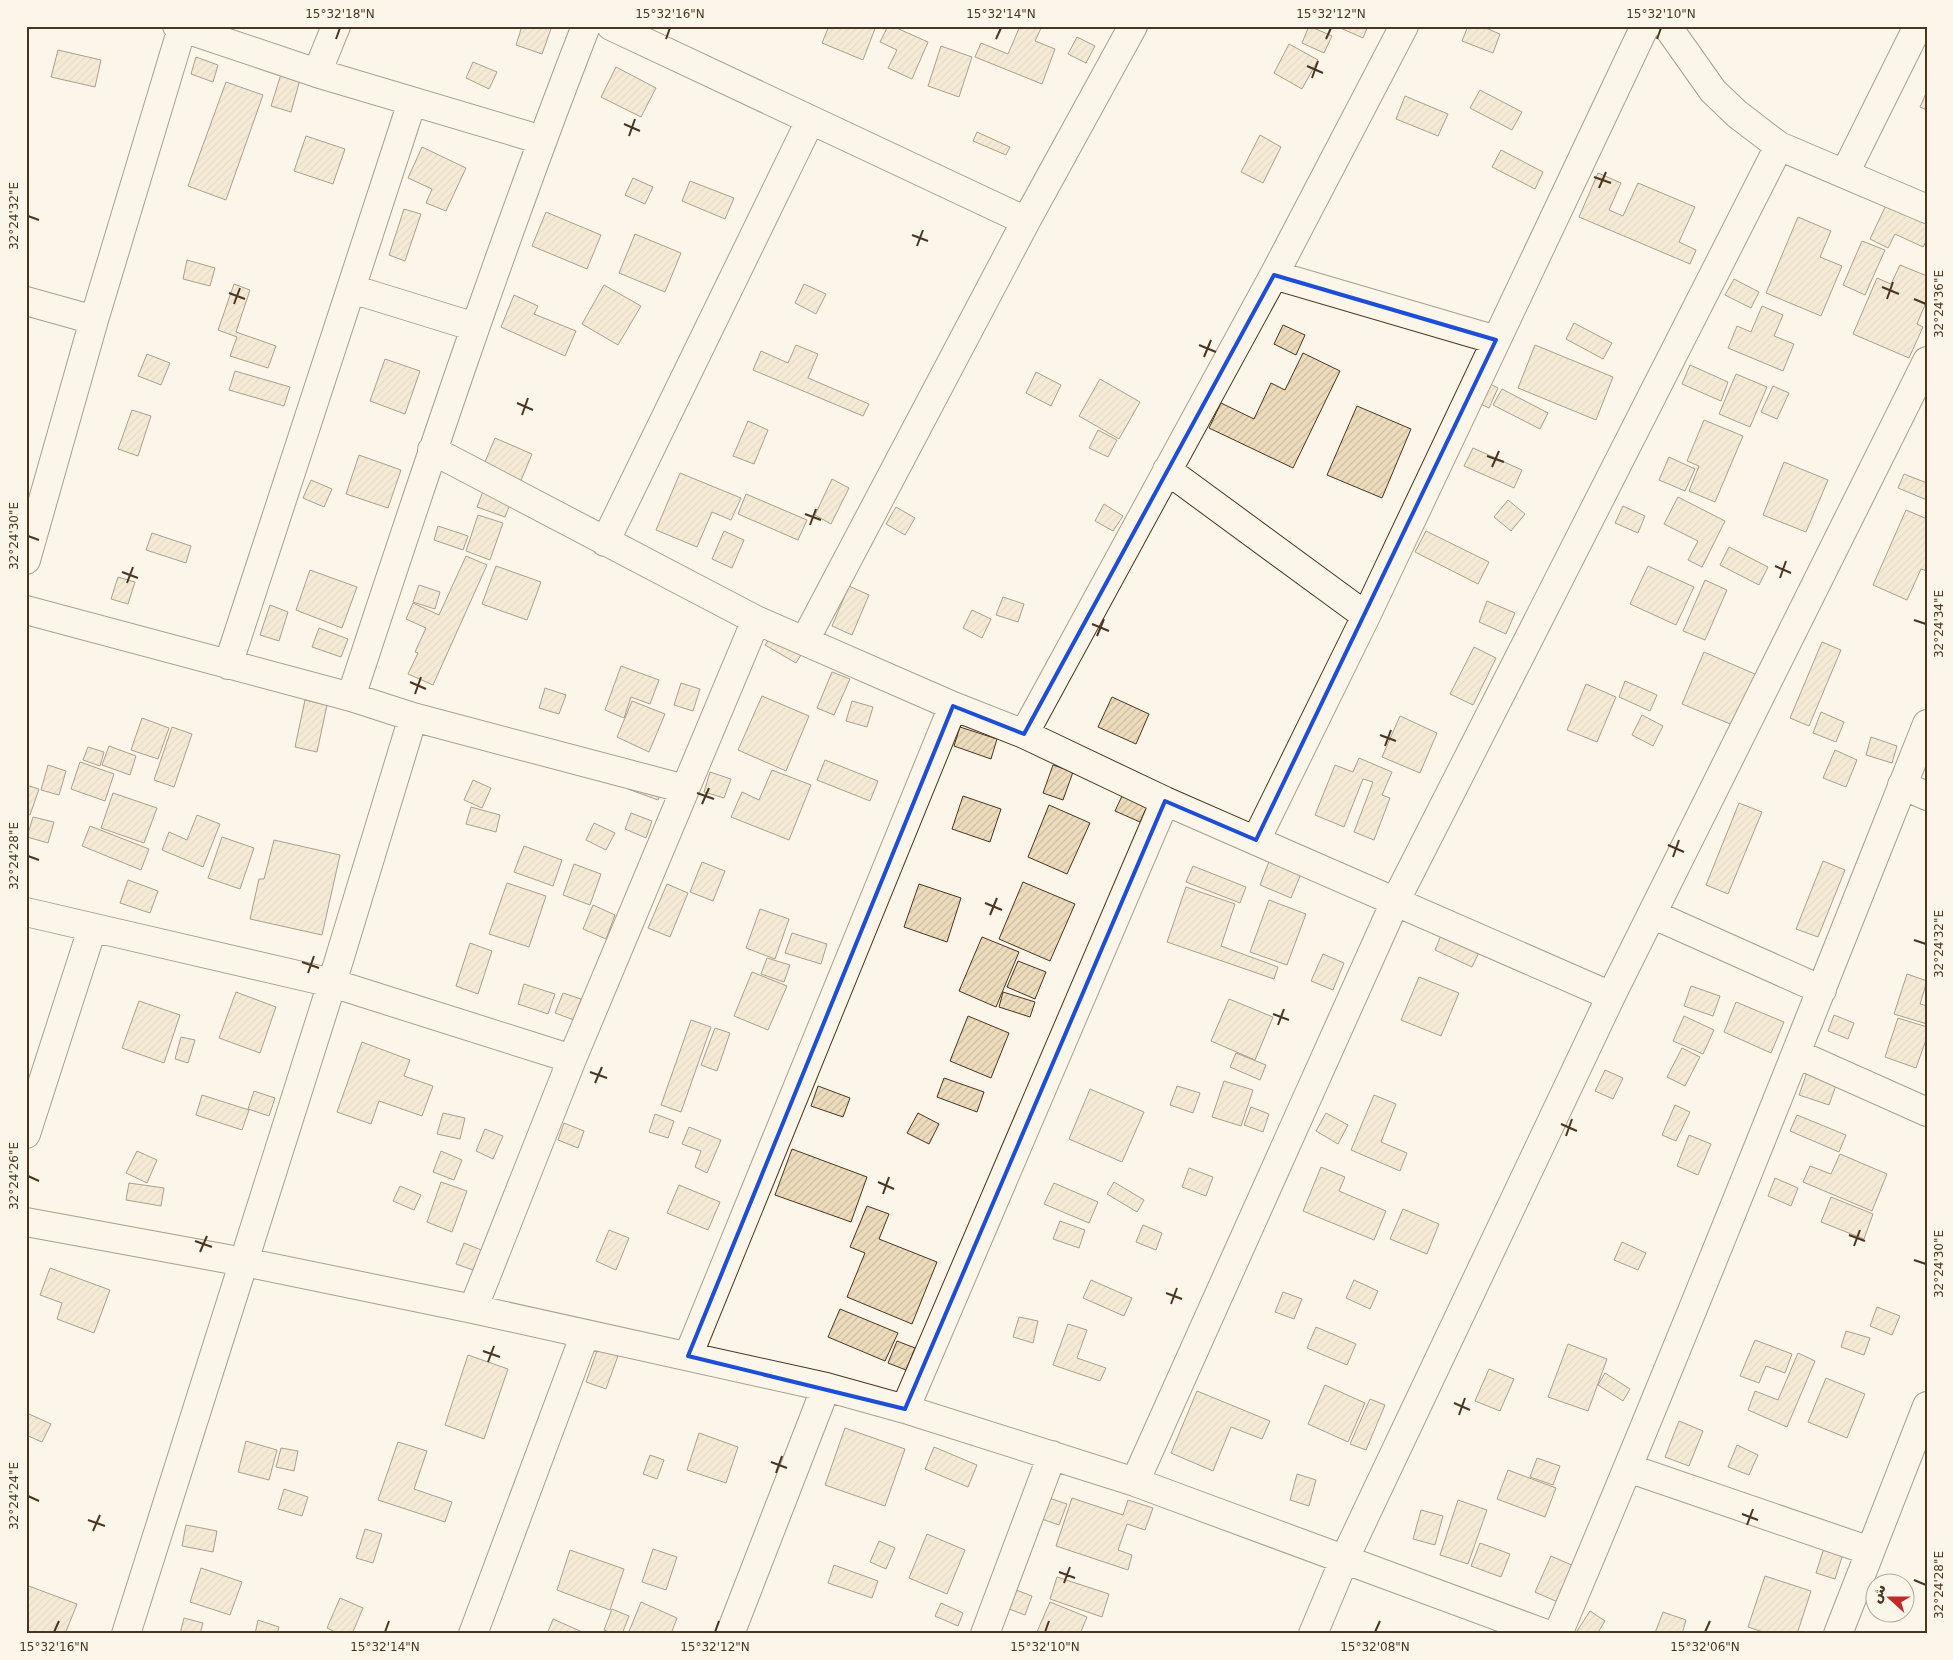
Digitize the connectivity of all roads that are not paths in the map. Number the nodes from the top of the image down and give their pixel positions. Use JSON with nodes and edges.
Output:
{"nodes":[{"id":1,"x":336,"y":26,"type":"edge"},
{"id":2,"x":586,"y":26,"type":"edge"},
{"id":3,"x":611,"y":26,"type":"edge"},
{"id":4,"x":1133,"y":26,"type":"edge"},
{"id":5,"x":1404,"y":26,"type":"edge"},
{"id":6,"x":1645,"y":26,"type":"edge"},
{"id":7,"x":1667,"y":26,"type":"edge"},
{"id":8,"x":1918,"y":26,"type":"edge"},
{"id":9,"x":180,"y":27,"type":"edge"},
{"id":10,"x":317,"y":73,"type":"junction"},
{"id":11,"x":412,"y":102,"type":"junction"},
{"id":12,"x":810,"y":121,"type":"junction"},
{"id":13,"x":542,"y":140,"type":"junction"},
{"id":14,"x":1779,"y":146,"type":"junction"},
{"id":15,"x":1845,"y":173,"type":"junction"},
{"id":16,"x":1927,"y":209,"type":"edge"},
{"id":17,"x":1026,"y":221,"type":"junction"},
{"id":18,"x":1274,"y":274,"type":"junction"},
{"id":19,"x":352,"y":289,"type":"junction"},
{"id":20,"x":26,"y":301,"type":"edge"},
{"id":21,"x":94,"y":320,"type":"junction"},
{"id":22,"x":475,"y":327,"type":"junction"},
{"id":23,"x":1496,"y":340,"type":"junction"},
{"id":24,"x":1927,"y":361,"type":"edge"},
{"id":25,"x":432,"y":450,"type":"junction"},
{"id":26,"x":1167,"y":470,"type":"junction"},
{"id":27,"x":605,"y":542,"type":"junction"},
{"id":28,"x":26,"y":560,"type":"edge"},
{"id":29,"x":26,"y":610,"type":"edge"},
{"id":30,"x":1366,"y":616,"type":"junction"},
{"id":31,"x":756,"y":620,"type":"junction"},
{"id":32,"x":805,"y":640,"type":"junction"},
{"id":33,"x":228,"y":665,"type":"junction"},
{"id":34,"x":351,"y":697,"type":"junction"},
{"id":35,"x":953,"y":706,"type":"junction"},
{"id":36,"x":413,"y":717,"type":"junction"},
{"id":37,"x":1927,"y":724,"type":"edge"},
{"id":38,"x":1024,"y":734,"type":"junction"},
{"id":39,"x":1902,"y":785,"type":"junction"},
{"id":40,"x":684,"y":789,"type":"junction"},
{"id":41,"x":1927,"y":796,"type":"edge"},
{"id":42,"x":1165,"y":801,"type":"junction"},
{"id":43,"x":1256,"y":840,"type":"junction"},
{"id":44,"x":1395,"y":902,"type":"junction"},
{"id":45,"x":26,"y":912,"type":"edge"},
{"id":46,"x":1652,"y":914,"type":"junction"},
{"id":47,"x":92,"y":929,"type":"junction"},
{"id":48,"x":332,"y":983,"type":"junction"},
{"id":49,"x":1822,"y":990,"type":"junction"},
{"id":50,"x":1611,"y":996,"type":"junction"},
{"id":51,"x":1797,"y":1054,"type":"junction"},
{"id":52,"x":572,"y":1059,"type":"junction"},
{"id":53,"x":1927,"y":1112,"type":"edge"},
{"id":54,"x":26,"y":1134,"type":"edge"},
{"id":55,"x":26,"y":1222,"type":"edge"},
{"id":56,"x":244,"y":1262,"type":"junction"},
{"id":57,"x":473,"y":1309,"type":"junction"},
{"id":58,"x":585,"y":1334,"type":"junction"},
{"id":59,"x":688,"y":1356,"type":"junction"},
{"id":60,"x":826,"y":1387,"type":"junction"},
{"id":61,"x":1927,"y":1406,"type":"edge"},
{"id":62,"x":905,"y":1409,"type":"junction"},
{"id":63,"x":1052,"y":1455,"type":"junction"},
{"id":64,"x":1628,"y":1468,"type":"junction"},
{"id":65,"x":1135,"y":1482,"type":"junction"},
{"id":66,"x":1870,"y":1552,"type":"junction"},
{"id":67,"x":1344,"y":1560,"type":"junction"},
{"id":68,"x":126,"y":1634,"type":"edge"},
{"id":69,"x":473,"y":1634,"type":"edge"},
{"id":70,"x":730,"y":1634,"type":"edge"},
{"id":71,"x":984,"y":1634,"type":"edge"},
{"id":72,"x":1313,"y":1634,"type":"edge"},
{"id":73,"x":1546,"y":1634,"type":"edge"},
{"id":74,"x":1558,"y":1634,"type":"edge"},
{"id":75,"x":1838,"y":1634,"type":"edge"}],
"edges":[{"from":1,"to":10,"type":"street"},
{"from":2,"to":13,"type":"street"},
{"from":3,"to":12,"type":"street"},
{"from":4,"to":17,"type":"street"},
{"from":5,"to":18,"type":"street"},
{"from":6,"to":23,"type":"street"},
{"from":7,"to":14,"type":"street"},
{"from":8,"to":15,"type":"street"},
{"from":9,"to":10,"type":"street"},
{"from":9,"to":21,"type":"street"},
{"from":10,"to":11,"type":"street"},
{"from":11,"to":13,"type":"street"},
{"from":11,"to":19,"type":"street"},
{"from":12,"to":17,"type":"street"},
{"from":12,"to":27,"type":"street"},
{"from":13,"to":22,"type":"street"},
{"from":14,"to":15,"type":"street"},
{"from":14,"to":44,"type":"street"},
{"from":15,"to":16,"type":"street"},
{"from":17,"to":32,"type":"street"},
{"from":18,"to":23,"type":"street"},
{"from":18,"to":26,"type":"street"},
{"from":19,"to":22,"type":"street"},
{"from":19,"to":33,"type":"street"},
{"from":20,"to":21,"type":"street"},
{"from":21,"to":28,"type":"street"},
{"from":22,"to":25,"type":"street"},
{"from":23,"to":30,"type":"street"},
{"from":24,"to":46,"type":"street"},
{"from":25,"to":27,"type":"street"},
{"from":25,"to":34,"type":"street"},
{"from":26,"to":30,"type":"street"},
{"from":26,"to":38,"type":"street"},
{"from":27,"to":31,"type":"street"},
{"from":29,"to":33,"type":"street"},
{"from":30,"to":43,"type":"street"},
{"from":31,"to":32,"type":"street"},
{"from":31,"to":40,"type":"street"},
{"from":32,"to":35,"type":"street"},
{"from":33,"to":34,"type":"street"},
{"from":34,"to":36,"type":"street"},
{"from":35,"to":38,"type":"street"},
{"from":35,"to":59,"type":"street"},
{"from":36,"to":40,"type":"street"},
{"from":36,"to":48,"type":"street"},
{"from":37,"to":39,"type":"street"},
{"from":38,"to":42,"type":"street"},
{"from":39,"to":41,"type":"street"},
{"from":39,"to":49,"type":"street"},
{"from":40,"to":52,"type":"street"},
{"from":42,"to":43,"type":"street"},
{"from":42,"to":62,"type":"street"},
{"from":43,"to":44,"type":"street"},
{"from":44,"to":50,"type":"street"},
{"from":44,"to":65,"type":"street"},
{"from":45,"to":47,"type":"street"},
{"from":46,"to":49,"type":"street"},
{"from":46,"to":50,"type":"street"},
{"from":47,"to":48,"type":"street"},
{"from":47,"to":54,"type":"street"},
{"from":48,"to":52,"type":"street"},
{"from":48,"to":56,"type":"street"},
{"from":49,"to":51,"type":"street"},
{"from":50,"to":67,"type":"street"},
{"from":51,"to":53,"type":"street"},
{"from":51,"to":64,"type":"street"},
{"from":52,"to":57,"type":"street"},
{"from":55,"to":56,"type":"street"},
{"from":56,"to":57,"type":"street"},
{"from":56,"to":68,"type":"street"},
{"from":57,"to":58,"type":"street"},
{"from":58,"to":59,"type":"street"},
{"from":58,"to":69,"type":"street"},
{"from":59,"to":60,"type":"street"},
{"from":60,"to":62,"type":"street"},
{"from":60,"to":70,"type":"street"},
{"from":61,"to":66,"type":"street"},
{"from":62,"to":63,"type":"street"},
{"from":63,"to":65,"type":"street"},
{"from":63,"to":71,"type":"street"},
{"from":64,"to":66,"type":"street"},
{"from":64,"to":74,"type":"street"},
{"from":65,"to":67,"type":"street"},
{"from":66,"to":75,"type":"street"},
{"from":67,"to":72,"type":"street"},
{"from":67,"to":73,"type":"street"}]}
